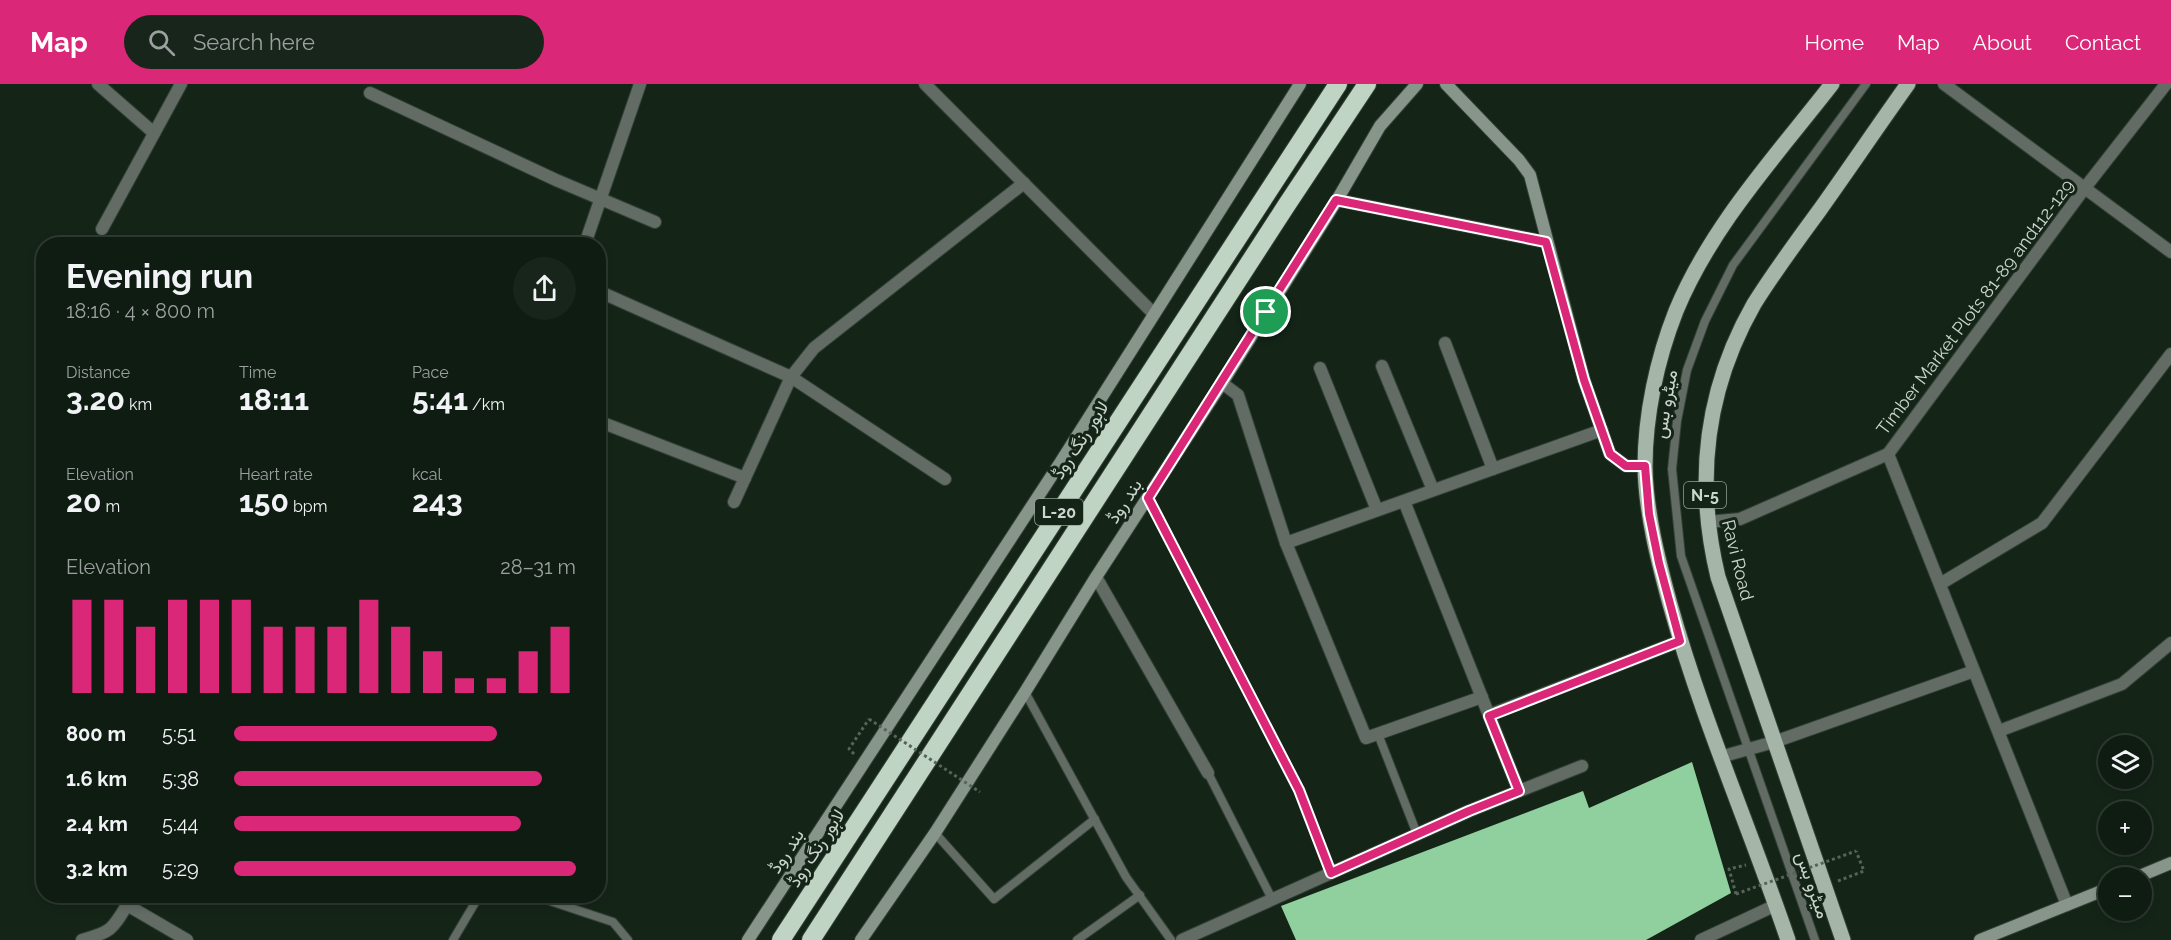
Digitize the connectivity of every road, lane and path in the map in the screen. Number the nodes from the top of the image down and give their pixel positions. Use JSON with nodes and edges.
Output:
{"nodes":[{"id":1,"x":98,"y":84,"type":"edge"},
{"id":2,"x":181,"y":84,"type":"edge"},
{"id":3,"x":640,"y":84,"type":"edge"},
{"id":4,"x":925,"y":84,"type":"edge"},
{"id":5,"x":1300,"y":84,"type":"edge"},
{"id":6,"x":1338,"y":84,"type":"edge"},
{"id":7,"x":1367,"y":84,"type":"edge"},
{"id":8,"x":1418,"y":84,"type":"edge"},
{"id":9,"x":1446,"y":84,"type":"edge"},
{"id":10,"x":1832,"y":84,"type":"edge"},
{"id":11,"x":1866,"y":84,"type":"edge"},
{"id":12,"x":1908,"y":84,"type":"edge"},
{"id":13,"x":1944,"y":84,"type":"edge"},
{"id":14,"x":2166,"y":84,"type":"edge"},
{"id":15,"x":369,"y":93,"type":"dead end"},
{"id":16,"x":154,"y":133,"type":"junction"},
{"id":17,"x":1024,"y":183,"type":"junction"},
{"id":18,"x":2084,"y":189,"type":"junction"},
{"id":19,"x":600,"y":200,"type":"junction"},
{"id":20,"x":1336,"y":200,"type":"junction"},
{"id":21,"x":655,"y":222,"type":"dead end"},
{"id":22,"x":102,"y":229,"type":"dead end"},
{"id":23,"x":587,"y":237,"type":"edge"},
{"id":24,"x":1546,"y":242,"type":"junction"},
{"id":25,"x":2171,"y":252,"type":"edge"},
{"id":26,"x":606,"y":295,"type":"edge"},
{"id":27,"x":1154,"y":314,"type":"junction"},
{"id":28,"x":1445,"y":343,"type":"dead end"},
{"id":29,"x":2171,"y":354,"type":"edge"},
{"id":30,"x":1382,"y":366,"type":"dead end"},
{"id":31,"x":1320,"y":368,"type":"dead end"},
{"id":32,"x":791,"y":377,"type":"junction"},
{"id":33,"x":1222,"y":383,"type":"junction"},
{"id":34,"x":606,"y":424,"type":"edge"},
{"id":35,"x":1602,"y":430,"type":"junction"},
{"id":36,"x":1888,"y":454,"type":"junction"},
{"id":37,"x":1645,"y":466,"type":"junction"},
{"id":38,"x":1493,"y":469,"type":"junction"},
{"id":39,"x":745,"y":478,"type":"junction"},
{"id":40,"x":945,"y":479,"type":"dead end"},
{"id":41,"x":1433,"y":490,"type":"junction"},
{"id":42,"x":1148,"y":498,"type":"junction"},
{"id":43,"x":1404,"y":501,"type":"junction"},
{"id":44,"x":734,"y":502,"type":"dead end"},
{"id":45,"x":1377,"y":510,"type":"junction"},
{"id":46,"x":1707,"y":522,"type":"junction"},
{"id":47,"x":1286,"y":543,"type":"junction"},
{"id":48,"x":1096,"y":577,"type":"junction"},
{"id":49,"x":1940,"y":584,"type":"junction"},
{"id":50,"x":1680,"y":641,"type":"junction"},
{"id":51,"x":2171,"y":643,"type":"edge"},
{"id":52,"x":1974,"y":671,"type":"junction"},
{"id":53,"x":1025,"y":692,"type":"junction"},
{"id":54,"x":1482,"y":697,"type":"junction"},
{"id":55,"x":1489,"y":716,"type":"junction"},
{"id":56,"x":2000,"y":731,"type":"junction"},
{"id":57,"x":1378,"y":734,"type":"junction"},
{"id":58,"x":1774,"y":742,"type":"junction"},
{"id":59,"x":849,"y":749,"type":"dead end"},
{"id":60,"x":1748,"y":749,"type":"junction"},
{"id":61,"x":1720,"y":757,"type":"junction"},
{"id":62,"x":1582,"y":766,"type":"dead end"},
{"id":63,"x":1208,"y":773,"type":"joint"},
{"id":64,"x":1519,"y":791,"type":"junction"},
{"id":65,"x":980,"y":792,"type":"dead end"},
{"id":66,"x":1095,"y":819,"type":"junction"},
{"id":67,"x":935,"y":833,"type":"junction"},
{"id":68,"x":1417,"y":834,"type":"junction"},
{"id":69,"x":2171,"y":863,"type":"edge"},
{"id":70,"x":1729,"y":869,"type":"dead end"},
{"id":71,"x":2152,"y":871,"type":"edge"},
{"id":72,"x":1331,"y":873,"type":"junction"},
{"id":73,"x":1825,"y":885,"type":"junction"},
{"id":74,"x":2098,"y":892,"type":"edge"},
{"id":75,"x":1140,"y":896,"type":"junction"},
{"id":76,"x":1272,"y":899,"type":"junction"},
{"id":77,"x":123,"y":903,"type":"edge"},
{"id":78,"x":129,"y":903,"type":"edge"},
{"id":79,"x":476,"y":903,"type":"edge"},
{"id":80,"x":556,"y":903,"type":"edge"},
{"id":81,"x":1776,"y":905,"type":"junction"},
{"id":82,"x":2067,"y":905,"type":"junction"},
{"id":83,"x":82,"y":940,"type":"edge"},
{"id":84,"x":187,"y":940,"type":"edge"},
{"id":85,"x":453,"y":940,"type":"edge"},
{"id":86,"x":628,"y":940,"type":"edge"},
{"id":87,"x":748,"y":940,"type":"edge"},
{"id":88,"x":781,"y":940,"type":"edge"},
{"id":89,"x":811,"y":940,"type":"edge"},
{"id":90,"x":861,"y":940,"type":"edge"},
{"id":91,"x":1077,"y":940,"type":"edge"},
{"id":92,"x":1171,"y":940,"type":"edge"},
{"id":93,"x":1182,"y":940,"type":"edge"},
{"id":94,"x":1701,"y":940,"type":"edge"},
{"id":95,"x":1788,"y":940,"type":"edge"},
{"id":96,"x":1815,"y":940,"type":"edge"},
{"id":97,"x":1844,"y":940,"type":"edge"},
{"id":98,"x":1980,"y":940,"type":"edge"}],
"edges":[{"from":1,"to":16,"type":"street"},
{"from":2,"to":16,"type":"street"},
{"from":3,"to":19,"type":"street"},
{"from":4,"to":17,"type":"street"},
{"from":5,"to":27,"type":"main road","name":"بند روڈ"},
{"from":6,"to":88,"type":"highway","name":"لاہور رنگ روڈ","number":"L-20"},
{"from":7,"to":89,"type":"highway","number":"L-20"},
{"from":8,"to":20,"type":"main road","name":"بند روڈ"},
{"from":9,"to":24,"type":"main road"},
{"from":10,"to":37,"type":"main road"},
{"from":11,"to":60,"type":"lane","name":"میٹرو بس"},
{"from":12,"to":46,"type":"main road","name":"Ravi Road","number":"N-5"},
{"from":13,"to":18,"type":"street"},
{"from":14,"to":18,"type":"street","name":"Timber Market Plots 81-89 and112-129"},
{"from":15,"to":19,"type":"street"},
{"from":16,"to":22,"type":"street"},
{"from":17,"to":27,"type":"street"},
{"from":17,"to":32,"type":"street"},
{"from":18,"to":25,"type":"street"},
{"from":18,"to":36,"type":"street","name":"Timber Market Plots 81-89 and112-129"},
{"from":19,"to":21,"type":"street"},
{"from":19,"to":23,"type":"street"},
{"from":20,"to":24,"type":"street"},
{"from":20,"to":33,"type":"main road","name":"بند روڈ"},
{"from":24,"to":35,"type":"main road"},
{"from":26,"to":32,"type":"street"},
{"from":27,"to":87,"type":"main road","name":"بند روڈ"},
{"from":28,"to":38,"type":"street"},
{"from":29,"to":49,"type":"street"},
{"from":30,"to":41,"type":"street"},
{"from":31,"to":45,"type":"street"},
{"from":32,"to":39,"type":"street"},
{"from":32,"to":40,"type":"street"},
{"from":33,"to":42,"type":"main road","name":"بند روڈ"},
{"from":33,"to":47,"type":"street"},
{"from":34,"to":39,"type":"street"},
{"from":35,"to":37,"type":"main road"},
{"from":35,"to":38,"type":"street"},
{"from":36,"to":46,"type":"street","name":"Timber Market Plots 81-89 and112-129"},
{"from":36,"to":49,"type":"street"},
{"from":37,"to":50,"type":"main road"},
{"from":38,"to":41,"type":"street"},
{"from":39,"to":44,"type":"street"},
{"from":41,"to":43,"type":"street"},
{"from":42,"to":48,"type":"main road","name":"بند روڈ"},
{"from":42,"to":72,"type":"lane"},
{"from":43,"to":45,"type":"street"},
{"from":43,"to":54,"type":"street"},
{"from":45,"to":47,"type":"street"},
{"from":46,"to":58,"type":"main road","name":"Ravi Road","number":"N-5"},
{"from":47,"to":57,"type":"street"},
{"from":48,"to":53,"type":"main road","name":"بند روڈ"},
{"from":48,"to":63,"type":"street"},
{"from":49,"to":52,"type":"street"},
{"from":50,"to":55,"type":"street"},
{"from":50,"to":61,"type":"main road"},
{"from":51,"to":56,"type":"street"},
{"from":52,"to":56,"type":"street"},
{"from":52,"to":58,"type":"street"},
{"from":53,"to":66,"type":"lane"},
{"from":53,"to":67,"type":"main road","name":"بند روڈ"},
{"from":54,"to":55,"type":"street"},
{"from":54,"to":57,"type":"street"},
{"from":55,"to":64,"type":"street"},
{"from":56,"to":82,"type":"street"},
{"from":57,"to":68,"type":"lane"},
{"from":58,"to":60,"type":"street"},
{"from":58,"to":73,"type":"main road","name":"Ravi Road","number":"N-5"},
{"from":59,"to":65,"type":"path","bridge":true},
{"from":60,"to":61,"type":"street"},
{"from":60,"to":96,"type":"lane","name":"میٹرو بس"},
{"from":61,"to":81,"type":"main road"},
{"from":62,"to":64,"type":"street"},
{"from":63,"to":76,"type":"lane"},
{"from":64,"to":68,"type":"street"},
{"from":66,"to":67,"type":"lane"},
{"from":66,"to":75,"type":"lane"},
{"from":67,"to":90,"type":"main road","name":"بند روڈ"},
{"from":68,"to":72,"type":"street"},
{"from":69,"to":71,"type":"main road"},
{"from":70,"to":73,"type":"path","bridge":true},
{"from":72,"to":76,"type":"street"},
{"from":73,"to":97,"type":"main road","name":"Ravi Road","number":"N-5"},
{"from":74,"to":82,"type":"main road"},
{"from":75,"to":91,"type":"lane"},
{"from":75,"to":92,"type":"lane"},
{"from":76,"to":93,"type":"street"},
{"from":77,"to":83,"type":"street"},
{"from":78,"to":84,"type":"street"},
{"from":79,"to":85,"type":"lane"},
{"from":80,"to":86,"type":"lane"},
{"from":81,"to":94,"type":"street"},
{"from":81,"to":95,"type":"main road"},
{"from":82,"to":98,"type":"main road"}]}
